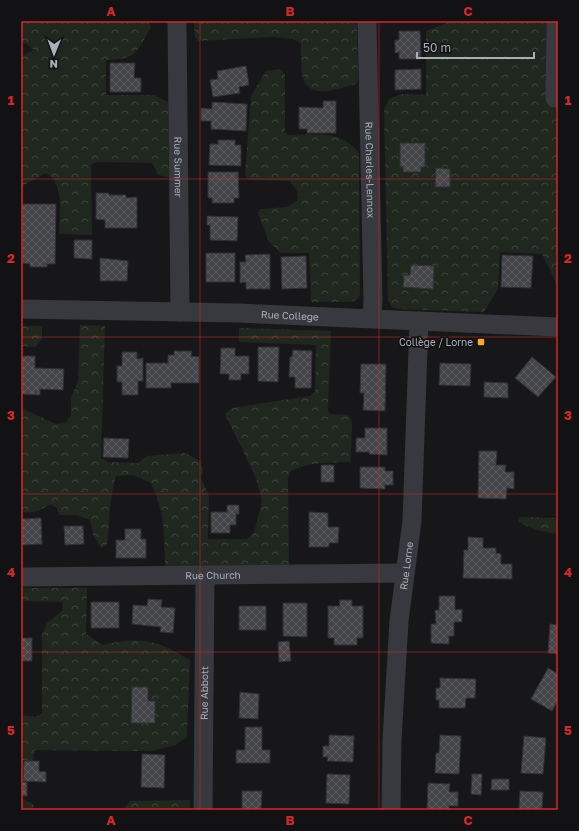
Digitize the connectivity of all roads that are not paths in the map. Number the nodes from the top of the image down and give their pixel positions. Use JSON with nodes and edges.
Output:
{"nodes":[{"id":1,"x":177,"y":21,"type":"edge"},
{"id":2,"x":367,"y":21,"type":"edge"},
{"id":3,"x":556,"y":21,"type":"edge"},
{"id":4,"x":555,"y":98,"type":"dead end"},
{"id":5,"x":21,"y":309,"type":"edge"},
{"id":6,"x":180,"y":312,"type":"junction"},
{"id":7,"x":372,"y":318,"type":"junction"},
{"id":8,"x":419,"y":321,"type":"junction"},
{"id":9,"x":558,"y":327,"type":"edge"},
{"id":10,"x":405,"y":573,"type":"junction"},
{"id":11,"x":205,"y":575,"type":"junction"},
{"id":12,"x":21,"y":577,"type":"edge"},
{"id":13,"x":203,"y":810,"type":"edge"},
{"id":14,"x":391,"y":810,"type":"edge"}],
"edges":[{"from":1,"to":6,"type":"street","name":"Rue Summer"},
{"from":2,"to":7,"type":"street","name":"Rue Charles-Lennox"},
{"from":3,"to":4,"type":"street"},
{"from":5,"to":6,"type":"street","name":"Rue College"},
{"from":6,"to":7,"type":"street","name":"Rue College"},
{"from":7,"to":8,"type":"street","name":"Rue College"},
{"from":8,"to":9,"type":"street","name":"Rue College"},
{"from":8,"to":10,"type":"street","name":"Rue Lorne"},
{"from":10,"to":11,"type":"street","name":"Rue Church"},
{"from":10,"to":14,"type":"street","name":"Rue Lorne"},
{"from":11,"to":12,"type":"street","name":"Rue Church"},
{"from":11,"to":13,"type":"street","name":"Rue Abbott"}]}
